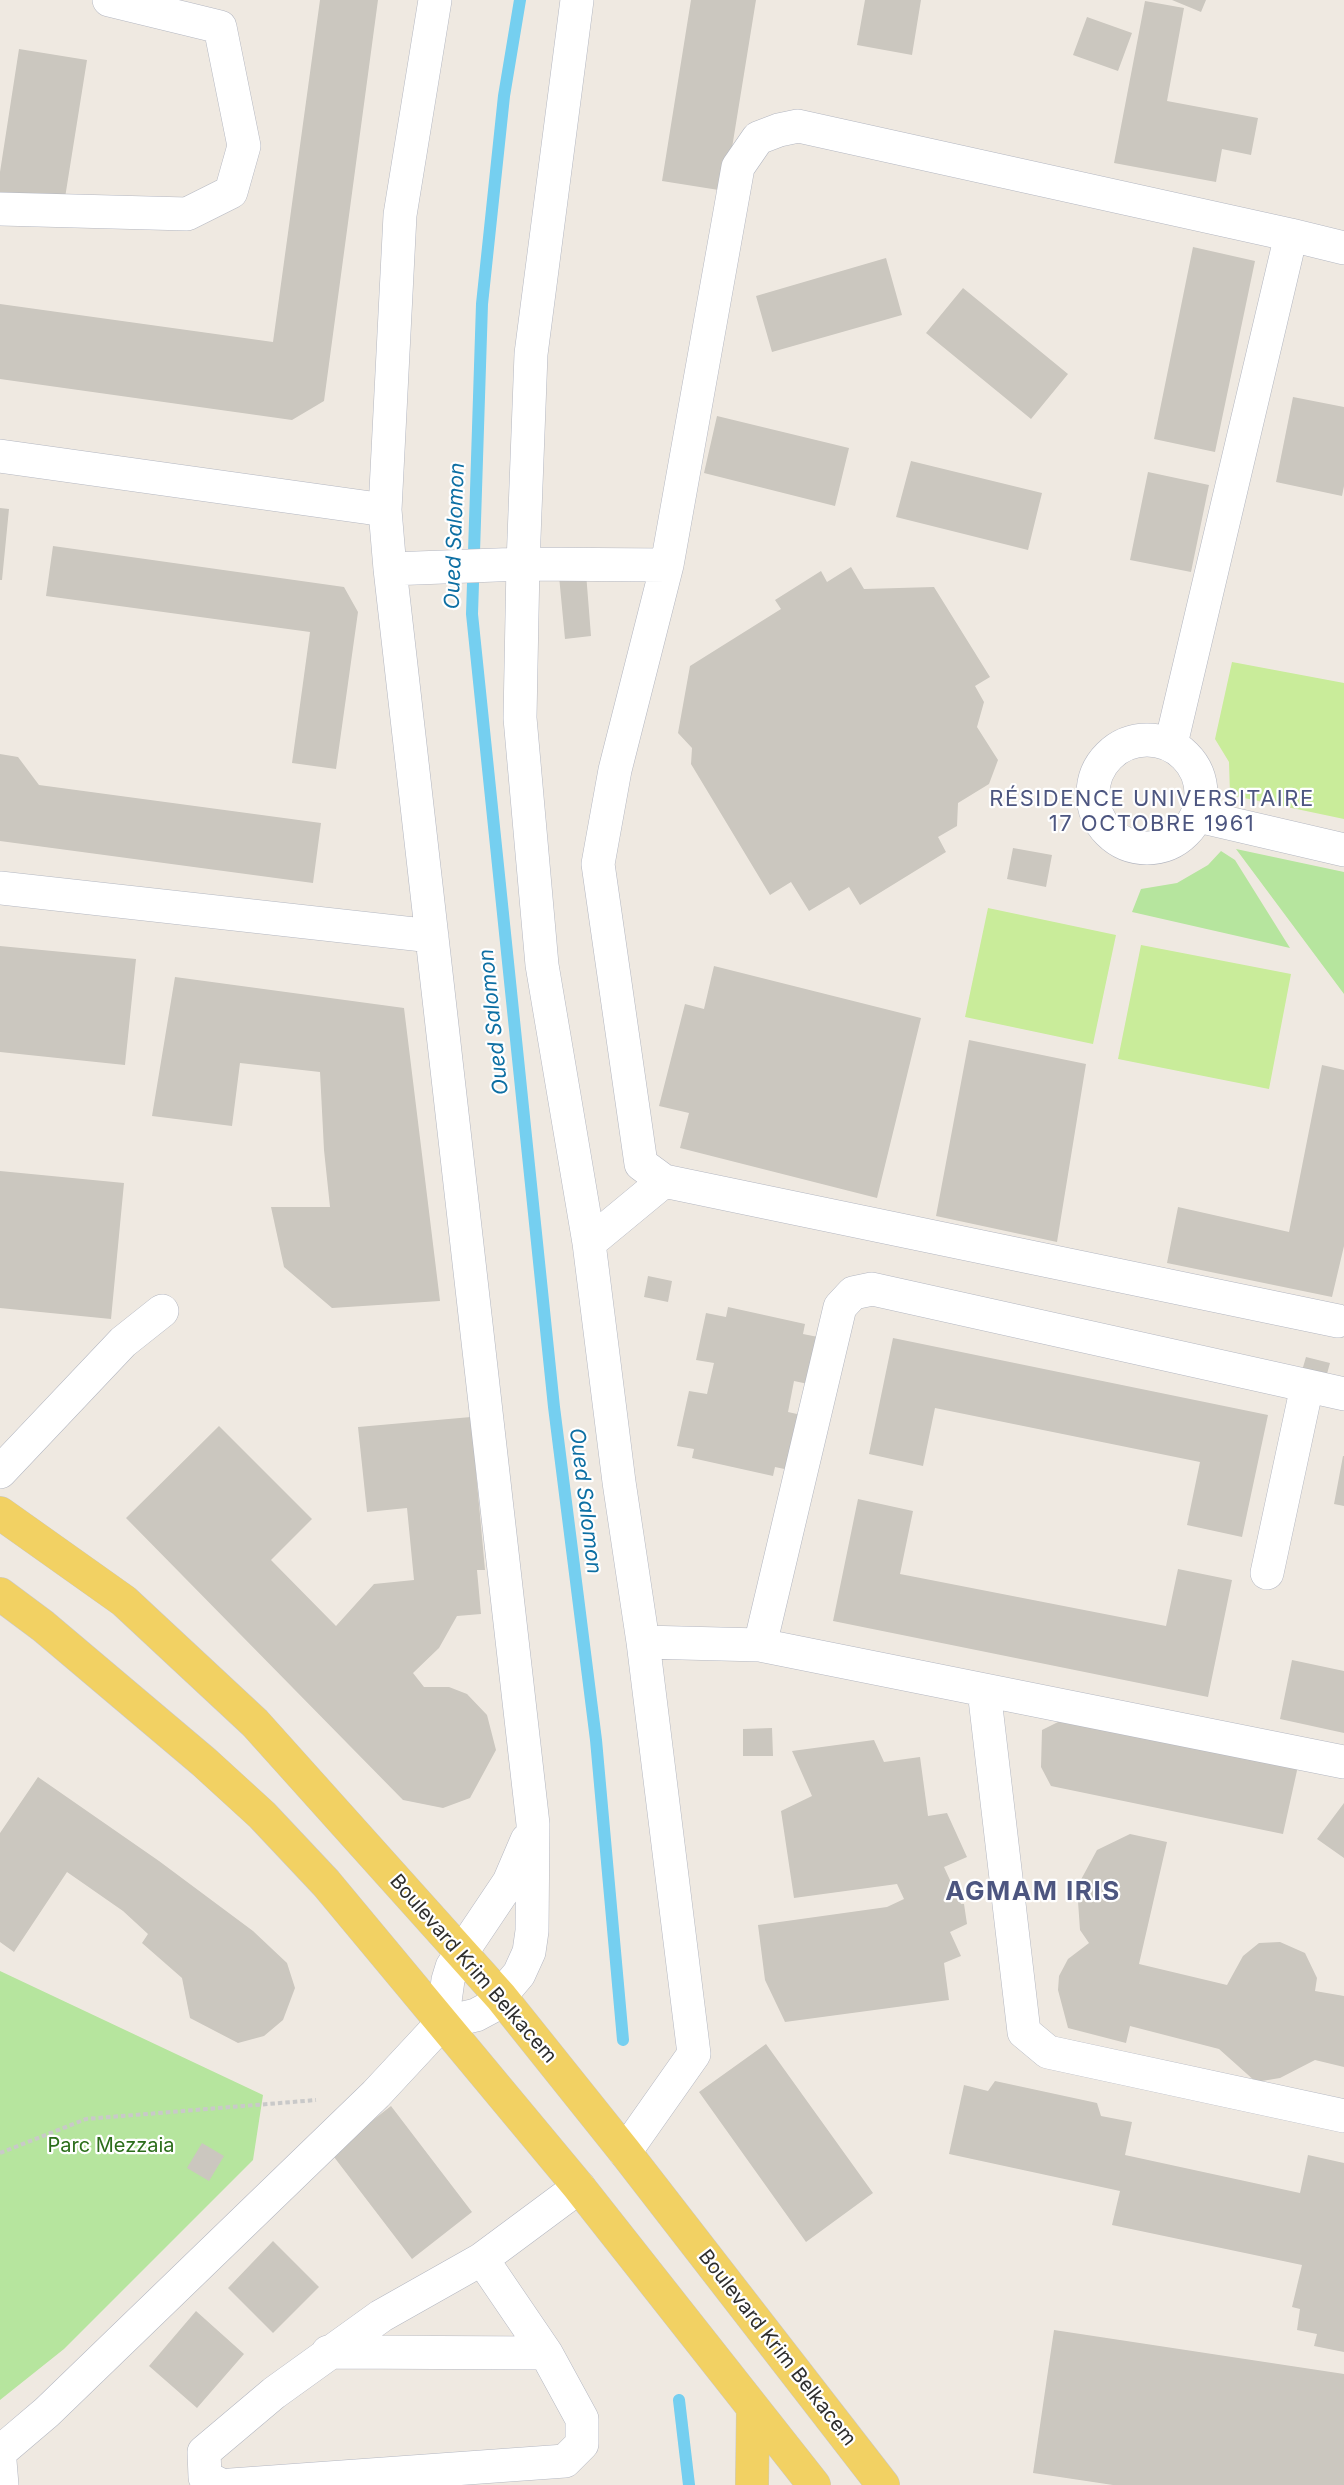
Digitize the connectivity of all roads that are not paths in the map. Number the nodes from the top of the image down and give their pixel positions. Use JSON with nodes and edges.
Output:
{"nodes":[{"id":1,"x":109,"y":0,"type":"edge"},
{"id":2,"x":435,"y":0,"type":"edge"},
{"id":3,"x":577,"y":0,"type":"edge"},
{"id":4,"x":0,"y":209,"type":"edge"},
{"id":5,"x":1291,"y":235,"type":"junction"},
{"id":6,"x":1344,"y":248,"type":"edge"},
{"id":7,"x":0,"y":456,"type":"edge"},
{"id":8,"x":385,"y":510,"type":"junction"},
{"id":9,"x":514,"y":565,"type":"junction"},
{"id":10,"x":666,"y":565,"type":"junction"},
{"id":11,"x":406,"y":569,"type":"junction"},
{"id":12,"x":1171,"y":744,"type":"junction"},
{"id":13,"x":1197,"y":816,"type":"junction"},
{"id":14,"x":1344,"y":850,"type":"edge"},
{"id":15,"x":0,"y":888,"type":"edge"},
{"id":16,"x":432,"y":936,"type":"junction"},
{"id":17,"x":664,"y":1181,"type":"junction"},
{"id":18,"x":589,"y":1243,"type":"junction"},
{"id":19,"x":162,"y":1311,"type":"dead end"},
{"id":20,"x":1338,"y":1321,"type":"dead end"},
{"id":21,"x":1307,"y":1386,"type":"junction"},
{"id":22,"x":1344,"y":1394,"type":"edge"},
{"id":23,"x":0,"y":1472,"type":"edge"},
{"id":24,"x":0,"y":1513,"type":"edge"},
{"id":25,"x":1267,"y":1573,"type":"dead end"},
{"id":26,"x":0,"y":1594,"type":"edge"},
{"id":27,"x":643,"y":1642,"type":"junction"},
{"id":28,"x":760,"y":1645,"type":"junction"},
{"id":29,"x":984,"y":1690,"type":"junction"},
{"id":30,"x":1344,"y":1762,"type":"edge"},
{"id":31,"x":533,"y":1824,"type":"junction"},
{"id":32,"x":462,"y":1952,"type":"junction"},
{"id":33,"x":501,"y":1997,"type":"junction"},
{"id":34,"x":442,"y":2023,"type":"junction"},
{"id":35,"x":1344,"y":2116,"type":"edge"},
{"id":36,"x":625,"y":2152,"type":"junction"},
{"id":37,"x":579,"y":2187,"type":"junction"},
{"id":38,"x":482,"y":2259,"type":"junction"},
{"id":39,"x":328,"y":2352,"type":"junction"},
{"id":40,"x":546,"y":2353,"type":"junction"},
{"id":41,"x":753,"y":2409,"type":"junction"},
{"id":42,"x":0,"y":2452,"type":"edge"},
{"id":43,"x":0,"y":2461,"type":"edge"},
{"id":44,"x":2,"y":2485,"type":"edge"},
{"id":45,"x":221,"y":2485,"type":"edge"},
{"id":46,"x":231,"y":2485,"type":"edge"},
{"id":47,"x":752,"y":2485,"type":"edge"},
{"id":48,"x":814,"y":2485,"type":"edge"},
{"id":49,"x":883,"y":2485,"type":"edge"}],
"edges":[{"from":1,"to":4,"type":"street"},
{"from":2,"to":8,"type":"street"},
{"from":3,"to":9,"type":"street"},
{"from":5,"to":6,"type":"street"},
{"from":5,"to":10,"type":"street"},
{"from":5,"to":12,"type":"street"},
{"from":7,"to":8,"type":"street"},
{"from":8,"to":11,"type":"street"},
{"from":9,"to":10,"type":"street"},
{"from":9,"to":11,"type":"street"},
{"from":9,"to":18,"type":"street"},
{"from":10,"to":17,"type":"street"},
{"from":11,"to":16,"type":"street"},
{"from":12,"to":13,"type":"street"},
{"from":12,"to":13,"type":"street"},
{"from":13,"to":14,"type":"street"},
{"from":15,"to":16,"type":"street"},
{"from":16,"to":31,"type":"street"},
{"from":17,"to":18,"type":"street"},
{"from":17,"to":20,"type":"street"},
{"from":18,"to":27,"type":"street"},
{"from":19,"to":23,"type":"street"},
{"from":21,"to":22,"type":"street"},
{"from":21,"to":25,"type":"street"},
{"from":21,"to":28,"type":"street"},
{"from":24,"to":32,"type":"main road","name":"Boulevard Krim Belkacem"},
{"from":26,"to":34,"type":"main road"},
{"from":27,"to":28,"type":"street"},
{"from":27,"to":36,"type":"street"},
{"from":28,"to":29,"type":"street"},
{"from":29,"to":30,"type":"street"},
{"from":29,"to":35,"type":"street"},
{"from":31,"to":32,"type":"street"},
{"from":31,"to":33,"type":"street"},
{"from":32,"to":33,"type":"main road","name":"Boulevard Krim Belkacem"},
{"from":32,"to":34,"type":"street"},
{"from":33,"to":34,"type":"street"},
{"from":33,"to":36,"type":"main road","name":"Boulevard Krim Belkacem"},
{"from":34,"to":37,"type":"main road"},
{"from":34,"to":42,"type":"street"},
{"from":36,"to":49,"type":"main road","name":"Boulevard Krim Belkacem"},
{"from":37,"to":38,"type":"street"},
{"from":37,"to":41,"type":"main road"},
{"from":38,"to":39,"type":"street"},
{"from":38,"to":40,"type":"street"},
{"from":39,"to":40,"type":"street"},
{"from":39,"to":45,"type":"street"},
{"from":40,"to":46,"type":"street"},
{"from":41,"to":47,"type":"main road"},
{"from":41,"to":48,"type":"main road"},
{"from":43,"to":44,"type":"street"}]}
